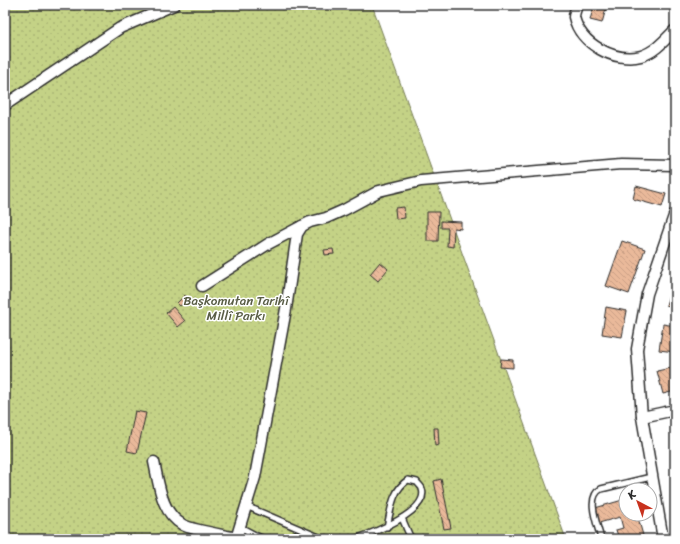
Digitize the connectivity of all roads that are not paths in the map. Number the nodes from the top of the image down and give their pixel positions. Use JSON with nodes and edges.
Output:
{"nodes":[{"id":1,"x":174,"y":5,"type":"edge"},
{"id":2,"x":577,"y":5,"type":"edge"},
{"id":3,"x":675,"y":30,"type":"edge"},
{"id":4,"x":5,"y":105,"type":"edge"},
{"id":5,"x":675,"y":165,"type":"edge"},
{"id":6,"x":675,"y":213,"type":"edge"},
{"id":7,"x":302,"y":226,"type":"junction"},
{"id":8,"x":202,"y":286,"type":"dead end"},
{"id":9,"x":675,"y":410,"type":"edge"},
{"id":10,"x":642,"y":417,"type":"junction"},
{"id":11,"x":154,"y":462,"type":"dead end"},
{"id":12,"x":652,"y":477,"type":"junction"},
{"id":13,"x":246,"y":506,"type":"junction"},
{"id":14,"x":402,"y":518,"type":"junction"},
{"id":15,"x":240,"y":527,"type":"junction"},
{"id":16,"x":386,"y":527,"type":"junction"},
{"id":17,"x":237,"y":539,"type":"edge"},
{"id":18,"x":263,"y":539,"type":"edge"},
{"id":19,"x":331,"y":539,"type":"edge"},
{"id":20,"x":355,"y":539,"type":"edge"},
{"id":21,"x":411,"y":539,"type":"edge"},
{"id":22,"x":601,"y":539,"type":"edge"},
{"id":23,"x":663,"y":539,"type":"edge"}],
"edges":[{"from":1,"to":4,"type":"street"},
{"from":2,"to":3,"type":"street"},
{"from":5,"to":7,"type":"street"},
{"from":6,"to":10,"type":"street"},
{"from":7,"to":8,"type":"street"},
{"from":7,"to":13,"type":"street"},
{"from":9,"to":10,"type":"street"},
{"from":10,"to":12,"type":"street"},
{"from":11,"to":17,"type":"street"},
{"from":12,"to":22,"type":"lane"},
{"from":12,"to":23,"type":"street"},
{"from":13,"to":15,"type":"street"},
{"from":13,"to":19,"type":"lane"},
{"from":14,"to":16,"type":"lane"},
{"from":14,"to":16,"type":"lane"},
{"from":14,"to":21,"type":"lane"},
{"from":15,"to":17,"type":"street"},
{"from":15,"to":18,"type":"lane"},
{"from":16,"to":20,"type":"lane"}]}
